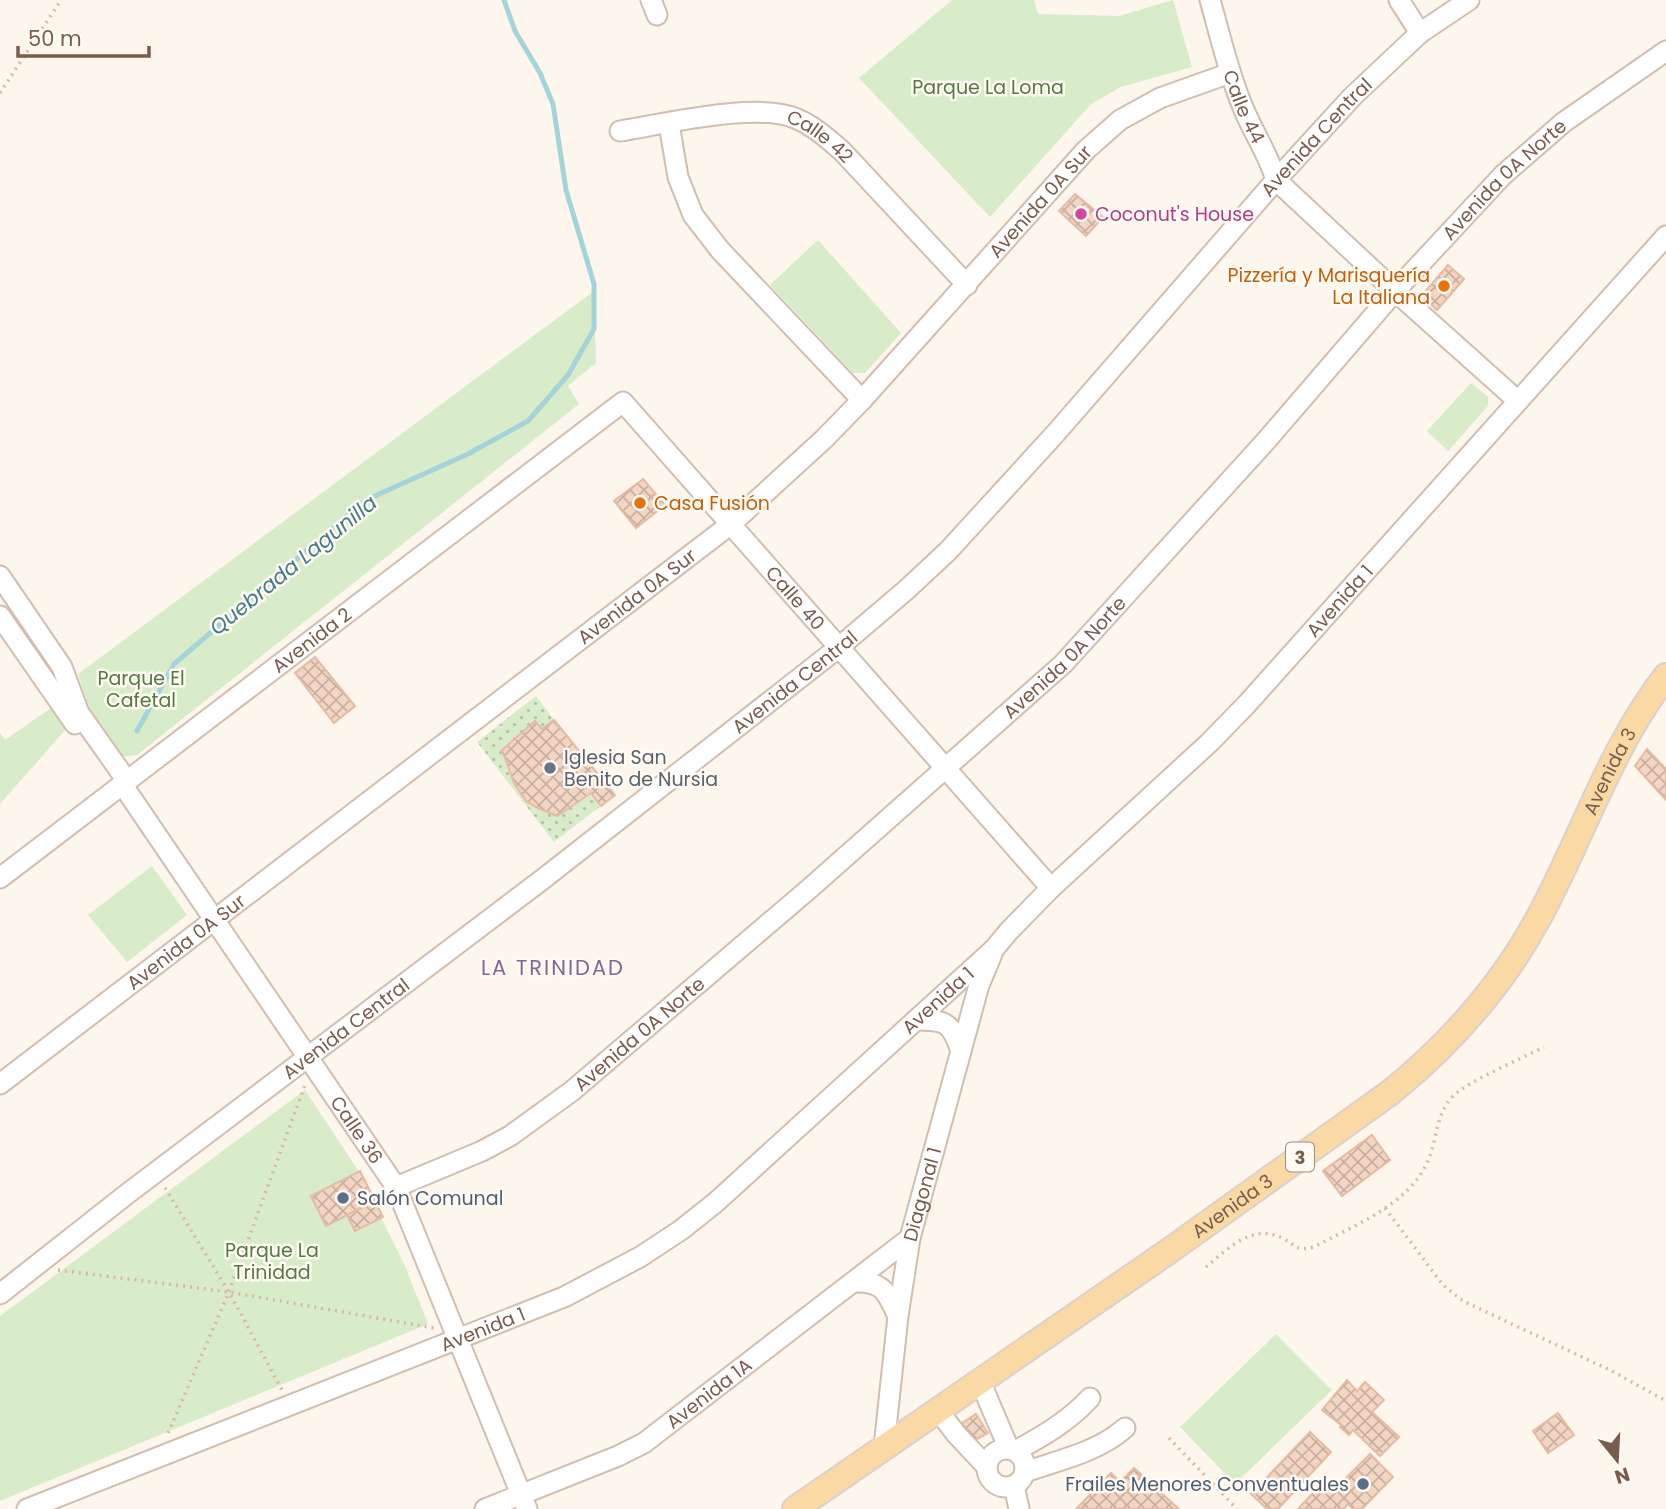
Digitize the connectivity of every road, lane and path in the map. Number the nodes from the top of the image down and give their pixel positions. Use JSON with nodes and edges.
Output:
{"nodes":[{"id":1,"x":61,"y":0,"type":"edge"},
{"id":2,"x":1210,"y":0,"type":"edge"},
{"id":3,"x":1399,"y":0,"type":"edge"},
{"id":4,"x":1469,"y":0,"type":"edge"},
{"id":5,"x":1419,"y":33,"type":"junction"},
{"id":6,"x":1666,"y":51,"type":"edge"},
{"id":7,"x":1230,"y":74,"type":"junction"},
{"id":8,"x":0,"y":93,"type":"edge"},
{"id":9,"x":669,"y":124,"type":"junction"},
{"id":10,"x":620,"y":131,"type":"dead end"},
{"id":11,"x":1276,"y":180,"type":"junction"},
{"id":12,"x":1666,"y":236,"type":"edge"},
{"id":13,"x":967,"y":285,"type":"junction"},
{"id":14,"x":1395,"y":291,"type":"junction"},
{"id":15,"x":862,"y":400,"type":"junction"},
{"id":16,"x":1518,"y":401,"type":"junction"},
{"id":17,"x":623,"y":402,"type":"joint"},
{"id":18,"x":731,"y":524,"type":"junction"},
{"id":19,"x":0,"y":576,"type":"edge"},
{"id":20,"x":0,"y":616,"type":"edge"},
{"id":21,"x":838,"y":648,"type":"junction"},
{"id":22,"x":1666,"y":676,"type":"edge"},
{"id":23,"x":944,"y":770,"type":"junction"},
{"id":24,"x":123,"y":784,"type":"junction"},
{"id":25,"x":0,"y":878,"type":"edge"},
{"id":26,"x":1051,"y":888,"type":"junction"},
{"id":27,"x":216,"y":920,"type":"junction"},
{"id":28,"x":994,"y":949,"type":"junction"},
{"id":29,"x":916,"y":1020,"type":"junction"},
{"id":30,"x":1544,"y":1047,"type":"dead end"},
{"id":31,"x":961,"y":1051,"type":"junction"},
{"id":32,"x":309,"y":1057,"type":"junction"},
{"id":33,"x":305,"y":1083,"type":"dead end"},
{"id":34,"x":0,"y":1084,"type":"edge"},
{"id":35,"x":396,"y":1187,"type":"junction"},
{"id":36,"x":164,"y":1188,"type":"dead end"},
{"id":37,"x":1385,"y":1208,"type":"junction"},
{"id":38,"x":910,"y":1238,"type":"junction"},
{"id":39,"x":1206,"y":1267,"type":"dead end"},
{"id":40,"x":57,"y":1270,"type":"dead end"},
{"id":41,"x":854,"y":1282,"type":"junction"},
{"id":42,"x":229,"y":1292,"type":"junction"},
{"id":43,"x":0,"y":1294,"type":"edge"},
{"id":44,"x":898,"y":1316,"type":"junction"},
{"id":45,"x":436,"y":1328,"type":"dead end"},
{"id":46,"x":458,"y":1339,"type":"junction"},
{"id":47,"x":980,"y":1381,"type":"junction"},
{"id":48,"x":283,"y":1392,"type":"dead end"},
{"id":49,"x":1090,"y":1398,"type":"dead end"},
{"id":50,"x":1666,"y":1401,"type":"edge"},
{"id":51,"x":938,"y":1410,"type":"junction"},
{"id":52,"x":1125,"y":1428,"type":"dead end"},
{"id":53,"x":1168,"y":1438,"type":"dead end"},
{"id":54,"x":166,"y":1440,"type":"dead end"},
{"id":55,"x":884,"y":1447,"type":"junction"},
{"id":56,"x":1012,"y":1450,"type":"junction"},
{"id":57,"x":987,"y":1467,"type":"junction"},
{"id":58,"x":1019,"y":1478,"type":"junction"},
{"id":59,"x":524,"y":1502,"type":"edge"},
{"id":60,"x":27,"y":1509,"type":"edge"},
{"id":61,"x":485,"y":1509,"type":"edge"},
{"id":62,"x":795,"y":1509,"type":"edge"},
{"id":63,"x":1019,"y":1509,"type":"edge"},
{"id":64,"x":1237,"y":1509,"type":"edge"}],
"edges":[{"from":1,"to":8,"type":"path"},
{"from":2,"to":7,"type":"street","name":"Calle 44"},
{"from":3,"to":5,"type":"street"},
{"from":4,"to":5,"type":"street","name":"Avenida Central"},
{"from":5,"to":11,"type":"street","name":"Avenida Central"},
{"from":6,"to":14,"type":"street","name":"Avenida 0A Norte"},
{"from":7,"to":11,"type":"street","name":"Calle 44"},
{"from":7,"to":13,"type":"street","name":"Avenida 0A Sur"},
{"from":9,"to":10,"type":"street","name":"Calle 42"},
{"from":9,"to":13,"type":"street","name":"Calle 42"},
{"from":9,"to":15,"type":"street"},
{"from":11,"to":14,"type":"street","name":"Calle 44"},
{"from":11,"to":21,"type":"street","name":"Avenida Central"},
{"from":12,"to":16,"type":"street","name":"Avenida 1"},
{"from":13,"to":15,"type":"street","name":"Avenida 0A Sur"},
{"from":14,"to":16,"type":"street","name":"Calle 44"},
{"from":14,"to":23,"type":"street","name":"Avenida 0A Norte"},
{"from":15,"to":18,"type":"street","name":"Avenida 0A Sur"},
{"from":16,"to":26,"type":"street","name":"Avenida 1"},
{"from":17,"to":18,"type":"street","name":"Calle 40"},
{"from":17,"to":24,"type":"street","name":"Avenida 2"},
{"from":18,"to":21,"type":"street","name":"Calle 40"},
{"from":18,"to":27,"type":"street","name":"Avenida 0A Sur"},
{"from":19,"to":24,"type":"street"},
{"from":20,"to":24,"type":"street"},
{"from":21,"to":23,"type":"street","name":"Calle 40"},
{"from":21,"to":32,"type":"street","name":"Avenida Central"},
{"from":22,"to":47,"type":"main road","name":"Avenida 3","number":"3"},
{"from":23,"to":26,"type":"street","name":"Calle 40"},
{"from":23,"to":35,"type":"street","name":"Avenida 0A Norte"},
{"from":24,"to":25,"type":"street","name":"Avenida 2"},
{"from":24,"to":27,"type":"street","name":"Calle 36"},
{"from":26,"to":28,"type":"street","name":"Avenida 1"},
{"from":27,"to":32,"type":"street","name":"Calle 36"},
{"from":27,"to":34,"type":"street","name":"Avenida 0A Sur"},
{"from":28,"to":29,"type":"street","name":"Avenida 1"},
{"from":28,"to":31,"type":"street","name":"Diagonal 1"},
{"from":29,"to":31,"type":"street"},
{"from":29,"to":46,"type":"street","name":"Avenida 1"},
{"from":30,"to":37,"type":"path"},
{"from":31,"to":38,"type":"street","name":"Diagonal 1"},
{"from":32,"to":35,"type":"street","name":"Calle 36"},
{"from":32,"to":43,"type":"street","name":"Avenida Central"},
{"from":33,"to":42,"type":"path"},
{"from":35,"to":46,"type":"street","name":"Calle 36"},
{"from":36,"to":42,"type":"path"},
{"from":37,"to":39,"type":"path"},
{"from":37,"to":50,"type":"path"},
{"from":38,"to":41,"type":"street","name":"Avenida 1A"},
{"from":38,"to":44,"type":"street","name":"Diagonal 1"},
{"from":40,"to":42,"type":"path"},
{"from":41,"to":44,"type":"street"},
{"from":41,"to":59,"type":"street","name":"Avenida 1A"},
{"from":42,"to":45,"type":"path"},
{"from":42,"to":48,"type":"path"},
{"from":42,"to":54,"type":"path"},
{"from":44,"to":55,"type":"street","name":"Diagonal 1"},
{"from":46,"to":59,"type":"street","name":"Calle 36"},
{"from":46,"to":60,"type":"street","name":"Avenida 1"},
{"from":47,"to":51,"type":"main road","name":"Avenida 3","number":"3"},
{"from":47,"to":56,"type":"street"},
{"from":49,"to":56,"type":"street"},
{"from":51,"to":55,"type":"main road","name":"Avenida 3","number":"3"},
{"from":51,"to":57,"type":"street"},
{"from":52,"to":58,"type":"street"},
{"from":53,"to":64,"type":"path"},
{"from":55,"to":62,"type":"main road","name":"Avenida 3","number":"3"},
{"from":56,"to":57,"type":"street"},
{"from":56,"to":58,"type":"street"},
{"from":57,"to":58,"type":"street"},
{"from":58,"to":63,"type":"street"},
{"from":59,"to":61,"type":"street","name":"Avenida 1A"}]}
